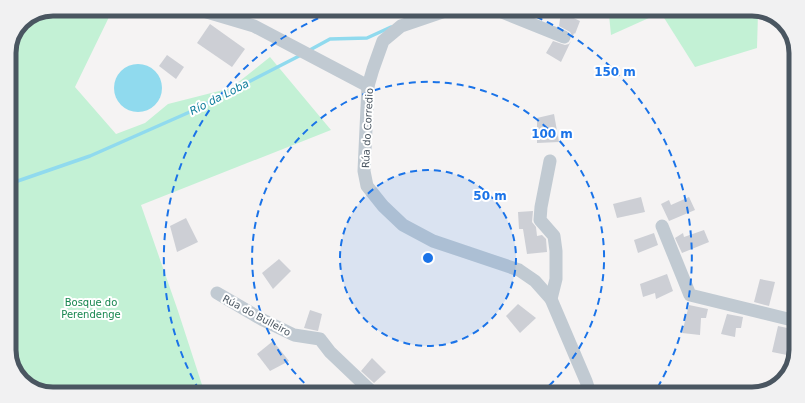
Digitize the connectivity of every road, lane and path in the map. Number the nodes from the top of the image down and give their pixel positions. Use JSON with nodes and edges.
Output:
{"nodes":[{"id":1,"x":220,"y":16,"type":"edge"},
{"id":2,"x":434,"y":16,"type":"edge"},
{"id":3,"x":515,"y":16,"type":"edge"},
{"id":4,"x":564,"y":37,"type":"dead end"},
{"id":5,"x":368,"y":86,"type":"junction"},
{"id":6,"x":550,"y":161,"type":"dead end"},
{"id":7,"x":662,"y":226,"type":"dead end"},
{"id":8,"x":216,"y":293,"type":"dead end"},
{"id":9,"x":551,"y":299,"type":"junction"},
{"id":10,"x":789,"y":319,"type":"edge"},
{"id":11,"x":367,"y":387,"type":"edge"},
{"id":12,"x":588,"y":387,"type":"edge"}],
"edges":[{"from":1,"to":5,"type":"street"},
{"from":2,"to":5,"type":"street","name":"Rúa do Corredio"},
{"from":3,"to":4,"type":"street"},
{"from":5,"to":9,"type":"street","name":"Rúa do Corredio"},
{"from":6,"to":9,"type":"street"},
{"from":7,"to":10,"type":"street"},
{"from":8,"to":11,"type":"street","name":"Rúa do Bulleiro"},
{"from":9,"to":12,"type":"street","name":"Rúa do Corredio"}]}
